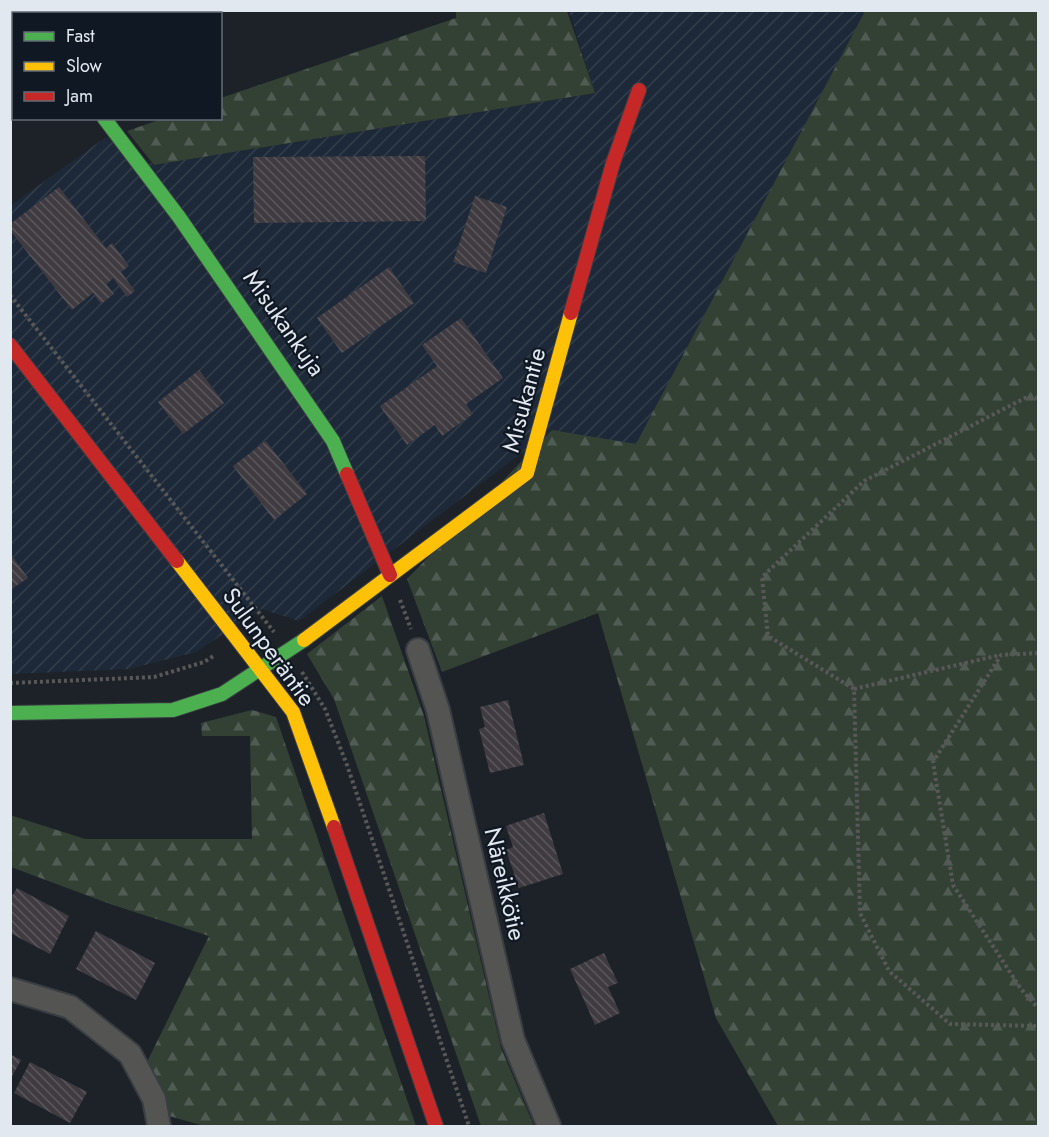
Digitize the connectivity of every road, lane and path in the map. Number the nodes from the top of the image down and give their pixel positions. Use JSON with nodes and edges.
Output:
{"nodes":[{"id":1,"x":639,"y":90,"type":"dead end"},
{"id":2,"x":106,"y":120,"type":"edge"},
{"id":3,"x":10,"y":295,"type":"edge"},
{"id":4,"x":10,"y":345,"type":"edge"},
{"id":5,"x":1038,"y":398,"type":"edge"},
{"id":6,"x":390,"y":575,"type":"junction"},
{"id":7,"x":238,"y":639,"type":"junction"},
{"id":8,"x":418,"y":650,"type":"joint"},
{"id":9,"x":1038,"y":653,"type":"edge"},
{"id":10,"x":1001,"y":655,"type":"junction"},
{"id":11,"x":260,"y":670,"type":"junction"},
{"id":12,"x":10,"y":683,"type":"edge"},
{"id":13,"x":854,"y":689,"type":"junction"},
{"id":14,"x":10,"y":713,"type":"edge"},
{"id":15,"x":10,"y":989,"type":"edge"},
{"id":16,"x":1038,"y":1008,"type":"edge"},
{"id":17,"x":1038,"y":1026,"type":"edge"},
{"id":18,"x":159,"y":1126,"type":"edge"},
{"id":19,"x":436,"y":1126,"type":"edge"},
{"id":20,"x":549,"y":1126,"type":"edge"}],
"edges":[{"from":1,"to":6,"type":"street","name":"Misukantie"},
{"from":2,"to":6,"type":"street","name":"Misukankuja"},
{"from":3,"to":7,"type":"path","name":"Sulunperäntie"},
{"from":4,"to":7,"type":"street","name":"Sulunperäntie"},
{"from":5,"to":13,"type":"path"},
{"from":6,"to":8,"type":"path"},
{"from":6,"to":11,"type":"street","name":"Misukantie"},
{"from":7,"to":11,"type":"street","name":"Sulunperäntie"},
{"from":7,"to":12,"type":"path"},
{"from":8,"to":20,"type":"street","name":"Näreikkötie"},
{"from":9,"to":10,"type":"path"},
{"from":10,"to":13,"type":"path"},
{"from":10,"to":16,"type":"path"},
{"from":11,"to":14,"type":"street","name":"Misukantie"},
{"from":11,"to":19,"type":"street","name":"Sulunperäntie"},
{"from":13,"to":17,"type":"path"},
{"from":15,"to":18,"type":"street"}]}
